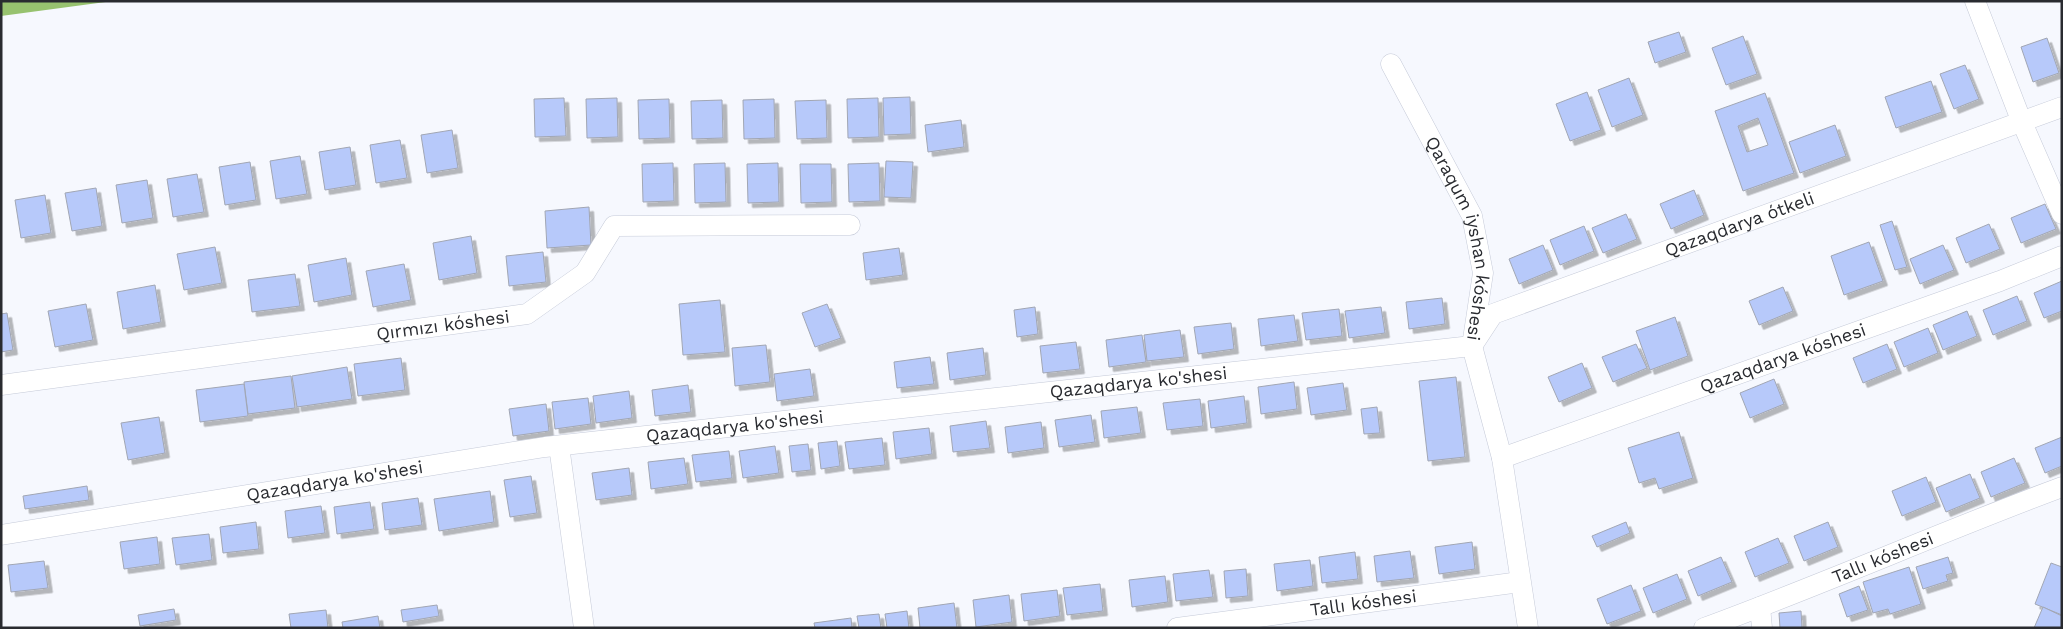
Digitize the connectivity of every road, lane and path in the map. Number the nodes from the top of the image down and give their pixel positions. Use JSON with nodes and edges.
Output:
{"nodes":[{"id":1,"x":1975,"y":1,"type":"edge"},
{"id":2,"x":1391,"y":64,"type":"dead end"},
{"id":3,"x":2062,"y":106,"type":"edge"},
{"id":4,"x":2021,"y":120,"type":"junction"},
{"id":5,"x":2062,"y":214,"type":"edge"},
{"id":6,"x":850,"y":225,"type":"dead end"},
{"id":7,"x":2062,"y":256,"type":"edge"},
{"id":8,"x":1472,"y":346,"type":"junction"},
{"id":9,"x":1,"y":385,"type":"edge"},
{"id":10,"x":559,"y":446,"type":"junction"},
{"id":11,"x":1502,"y":458,"type":"junction"},
{"id":12,"x":2062,"y":487,"type":"edge"},
{"id":13,"x":1,"y":535,"type":"edge"},
{"id":14,"x":1520,"y":582,"type":"junction"},
{"id":15,"x":1760,"y":607,"type":"junction"},
{"id":16,"x":1261,"y":622,"type":"edge"},
{"id":17,"x":584,"y":628,"type":"edge"},
{"id":18,"x":1177,"y":628,"type":"edge"},
{"id":19,"x":1528,"y":628,"type":"edge"},
{"id":20,"x":1704,"y":628,"type":"edge"},
{"id":21,"x":1762,"y":628,"type":"edge"}],
"edges":[{"from":1,"to":4,"type":"street"},
{"from":2,"to":8,"type":"street","name":"Qaraqum iyshan kóshesi"},
{"from":3,"to":4,"type":"street","name":"Qazaqdarya ótkeli"},
{"from":4,"to":5,"type":"street"},
{"from":4,"to":8,"type":"street","name":"Qazaqdarya ótkeli"},
{"from":6,"to":9,"type":"street","name":"Qırmızı kóshesi"},
{"from":7,"to":11,"type":"street","name":"Qazaqdarya kóshesi"},
{"from":8,"to":10,"type":"street","name":"Qazaqdarya ko'shesi"},
{"from":8,"to":11,"type":"street","name":"Qaraqum iyshan kóshesi"},
{"from":10,"to":13,"type":"street","name":"Qazaqdarya ko'shesi"},
{"from":10,"to":17,"type":"street"},
{"from":11,"to":14,"type":"street","name":"Qaraqum iyshan kóshesi"},
{"from":12,"to":15,"type":"street","name":"Tallı kóshesi"},
{"from":14,"to":16,"type":"street","name":"Tallı kóshesi"},
{"from":14,"to":19,"type":"street","name":"Qaraqum iyshan kóshesi"},
{"from":15,"to":20,"type":"street","name":"Tallı kóshesi"},
{"from":15,"to":21,"type":"street"},
{"from":16,"to":18,"type":"street","name":"Tallı kóshesi"}]}
